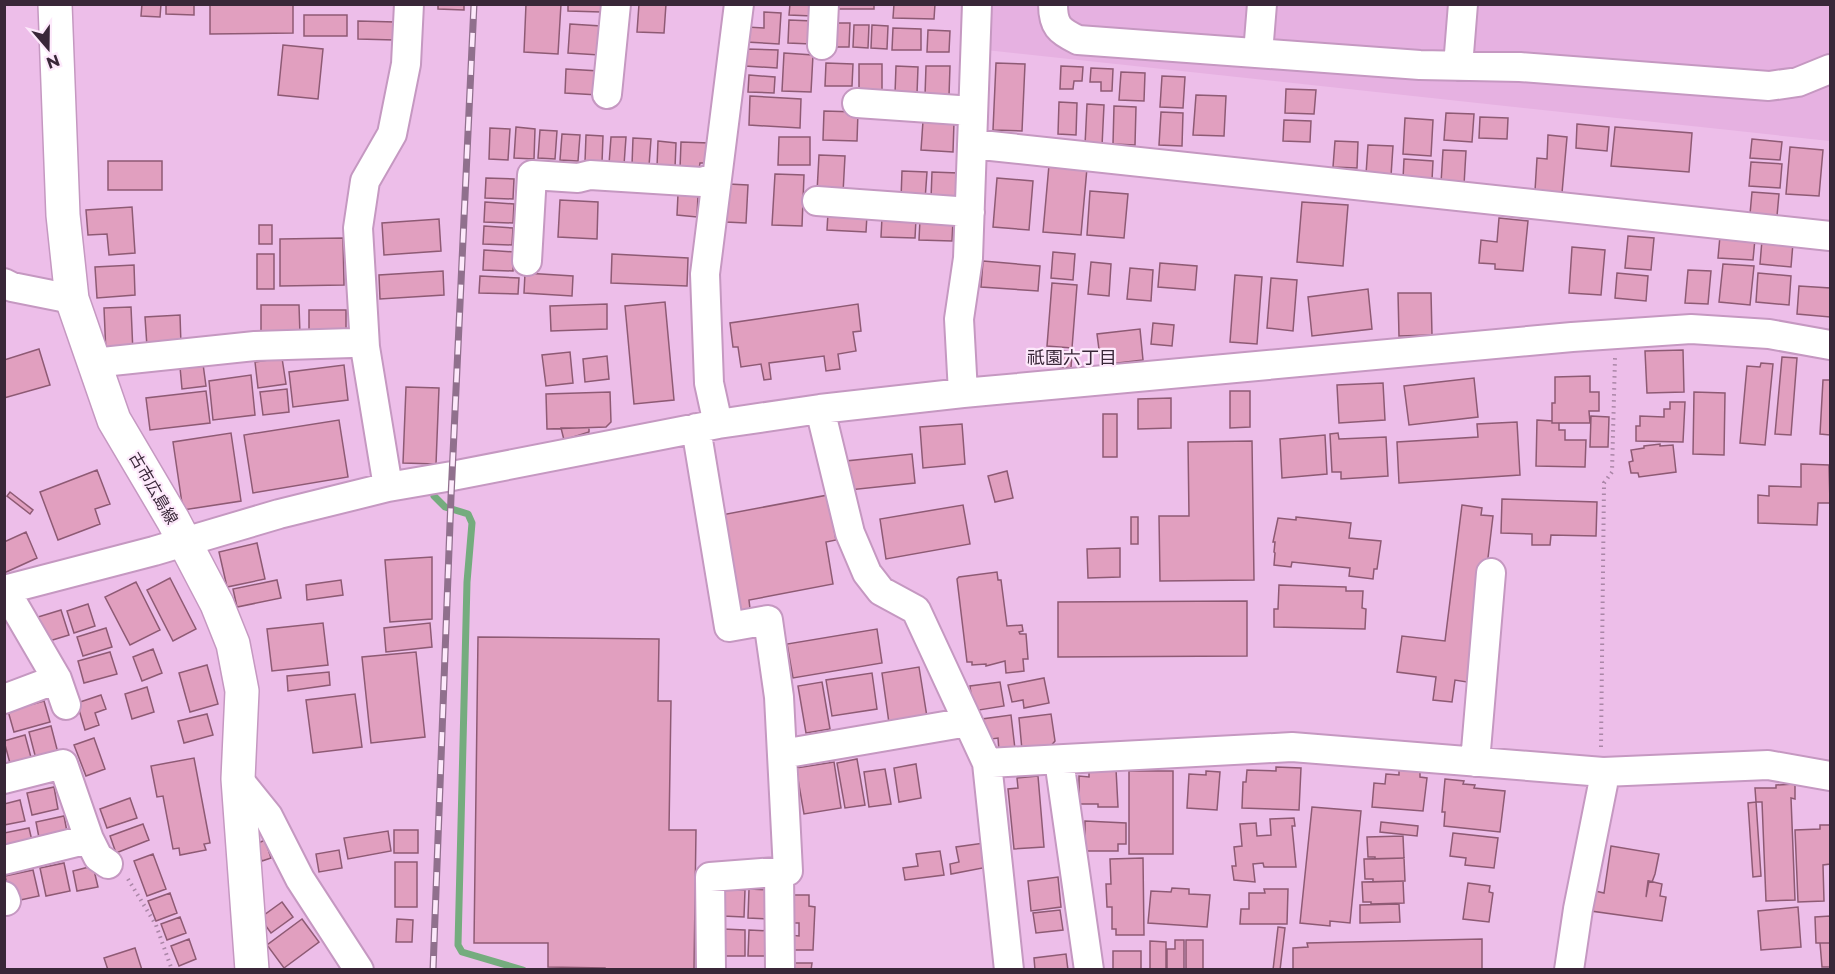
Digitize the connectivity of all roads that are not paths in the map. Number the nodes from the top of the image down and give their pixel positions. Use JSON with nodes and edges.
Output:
{"nodes":[{"id":1,"x":55,"y":4,"type":"edge"},
{"id":2,"x":409,"y":4,"type":"edge"},
{"id":3,"x":616,"y":4,"type":"edge"},
{"id":4,"x":739,"y":4,"type":"edge"},
{"id":5,"x":825,"y":4,"type":"edge"},
{"id":6,"x":977,"y":4,"type":"edge"},
{"id":7,"x":1053,"y":4,"type":"edge"},
{"id":8,"x":1262,"y":4,"type":"edge"},
{"id":9,"x":1463,"y":4,"type":"edge"},
{"id":10,"x":822,"y":45,"type":"dead end"},
{"id":11,"x":1258,"y":53,"type":"junction"},
{"id":12,"x":1458,"y":66,"type":"junction"},
{"id":13,"x":1830,"y":69,"type":"edge"},
{"id":14,"x":608,"y":94,"type":"dead end"},
{"id":15,"x":857,"y":103,"type":"dead end"},
{"id":16,"x":973,"y":111,"type":"junction"},
{"id":17,"x":972,"y":144,"type":"junction"},
{"id":18,"x":717,"y":177,"type":"junction"},
{"id":19,"x":818,"y":201,"type":"dead end"},
{"id":20,"x":970,"y":212,"type":"junction"},
{"id":21,"x":1830,"y":236,"type":"edge"},
{"id":22,"x":527,"y":261,"type":"dead end"},
{"id":23,"x":4,"y":284,"type":"edge"},
{"id":24,"x":72,"y":299,"type":"junction"},
{"id":25,"x":352,"y":343,"type":"dead end"},
{"id":26,"x":1830,"y":345,"type":"edge"},
{"id":27,"x":93,"y":363,"type":"junction"},
{"id":28,"x":963,"y":393,"type":"junction"},
{"id":29,"x":819,"y":409,"type":"junction"},
{"id":30,"x":707,"y":426,"type":"junction"},
{"id":31,"x":388,"y":487,"type":"junction"},
{"id":32,"x":185,"y":543,"type":"junction"},
{"id":33,"x":1491,"y":573,"type":"dead end"},
{"id":34,"x":6,"y":590,"type":"edge"},
{"id":35,"x":4,"y":699,"type":"edge"},
{"id":36,"x":968,"y":722,"type":"junction"},
{"id":37,"x":782,"y":754,"type":"junction"},
{"id":38,"x":1059,"y":760,"type":"junction"},
{"id":39,"x":1475,"y":762,"type":"junction"},
{"id":40,"x":987,"y":763,"type":"junction"},
{"id":41,"x":1602,"y":772,"type":"junction"},
{"id":42,"x":1830,"y":777,"type":"edge"},
{"id":43,"x":4,"y":779,"type":"edge"},
{"id":44,"x":238,"y":779,"type":"junction"},
{"id":45,"x":89,"y":839,"type":"junction"},
{"id":46,"x":4,"y":860,"type":"edge"},
{"id":47,"x":108,"y":864,"type":"dead end"},
{"id":48,"x":779,"y":871,"type":"junction"},
{"id":49,"x":252,"y":969,"type":"edge"},
{"id":50,"x":359,"y":969,"type":"edge"},
{"id":51,"x":711,"y":969,"type":"edge"},
{"id":52,"x":780,"y":969,"type":"edge"},
{"id":53,"x":1009,"y":969,"type":"edge"},
{"id":54,"x":1089,"y":969,"type":"edge"},
{"id":55,"x":1569,"y":969,"type":"edge"}],
"edges":[{"from":1,"to":24,"type":"main road","name":"古市広島線"},
{"from":2,"to":31,"type":"street"},
{"from":3,"to":14,"type":"street"},
{"from":4,"to":18,"type":"street"},
{"from":5,"to":10,"type":"street"},
{"from":6,"to":16,"type":"street"},
{"from":7,"to":11,"type":"street"},
{"from":8,"to":11,"type":"street"},
{"from":9,"to":12,"type":"street"},
{"from":11,"to":12,"type":"street"},
{"from":12,"to":13,"type":"street"},
{"from":15,"to":16,"type":"street"},
{"from":16,"to":17,"type":"street"},
{"from":17,"to":20,"type":"street"},
{"from":17,"to":21,"type":"street"},
{"from":18,"to":22,"type":"street"},
{"from":18,"to":30,"type":"street"},
{"from":19,"to":20,"type":"street"},
{"from":20,"to":28,"type":"street"},
{"from":23,"to":24,"type":"street"},
{"from":24,"to":27,"type":"main road","name":"古市広島線"},
{"from":25,"to":27,"type":"street"},
{"from":26,"to":28,"type":"street"},
{"from":27,"to":32,"type":"main road","name":"古市広島線"},
{"from":28,"to":29,"type":"street"},
{"from":29,"to":30,"type":"street"},
{"from":29,"to":36,"type":"street"},
{"from":30,"to":31,"type":"street"},
{"from":30,"to":37,"type":"street"},
{"from":31,"to":32,"type":"street"},
{"from":32,"to":34,"type":"street"},
{"from":32,"to":44,"type":"main road","name":"古市広島線"},
{"from":33,"to":39,"type":"street"},
{"from":34,"to":35,"type":"street"},
{"from":36,"to":37,"type":"street"},
{"from":36,"to":40,"type":"street"},
{"from":37,"to":48,"type":"street"},
{"from":38,"to":39,"type":"street"},
{"from":38,"to":40,"type":"street"},
{"from":38,"to":54,"type":"street"},
{"from":39,"to":41,"type":"street"},
{"from":40,"to":53,"type":"street"},
{"from":41,"to":42,"type":"street"},
{"from":41,"to":55,"type":"street"},
{"from":43,"to":45,"type":"street"},
{"from":44,"to":49,"type":"main road","name":"古市広島線"},
{"from":44,"to":50,"type":"street"},
{"from":45,"to":46,"type":"street"},
{"from":45,"to":47,"type":"street"},
{"from":48,"to":51,"type":"street"},
{"from":48,"to":52,"type":"street"}]}
